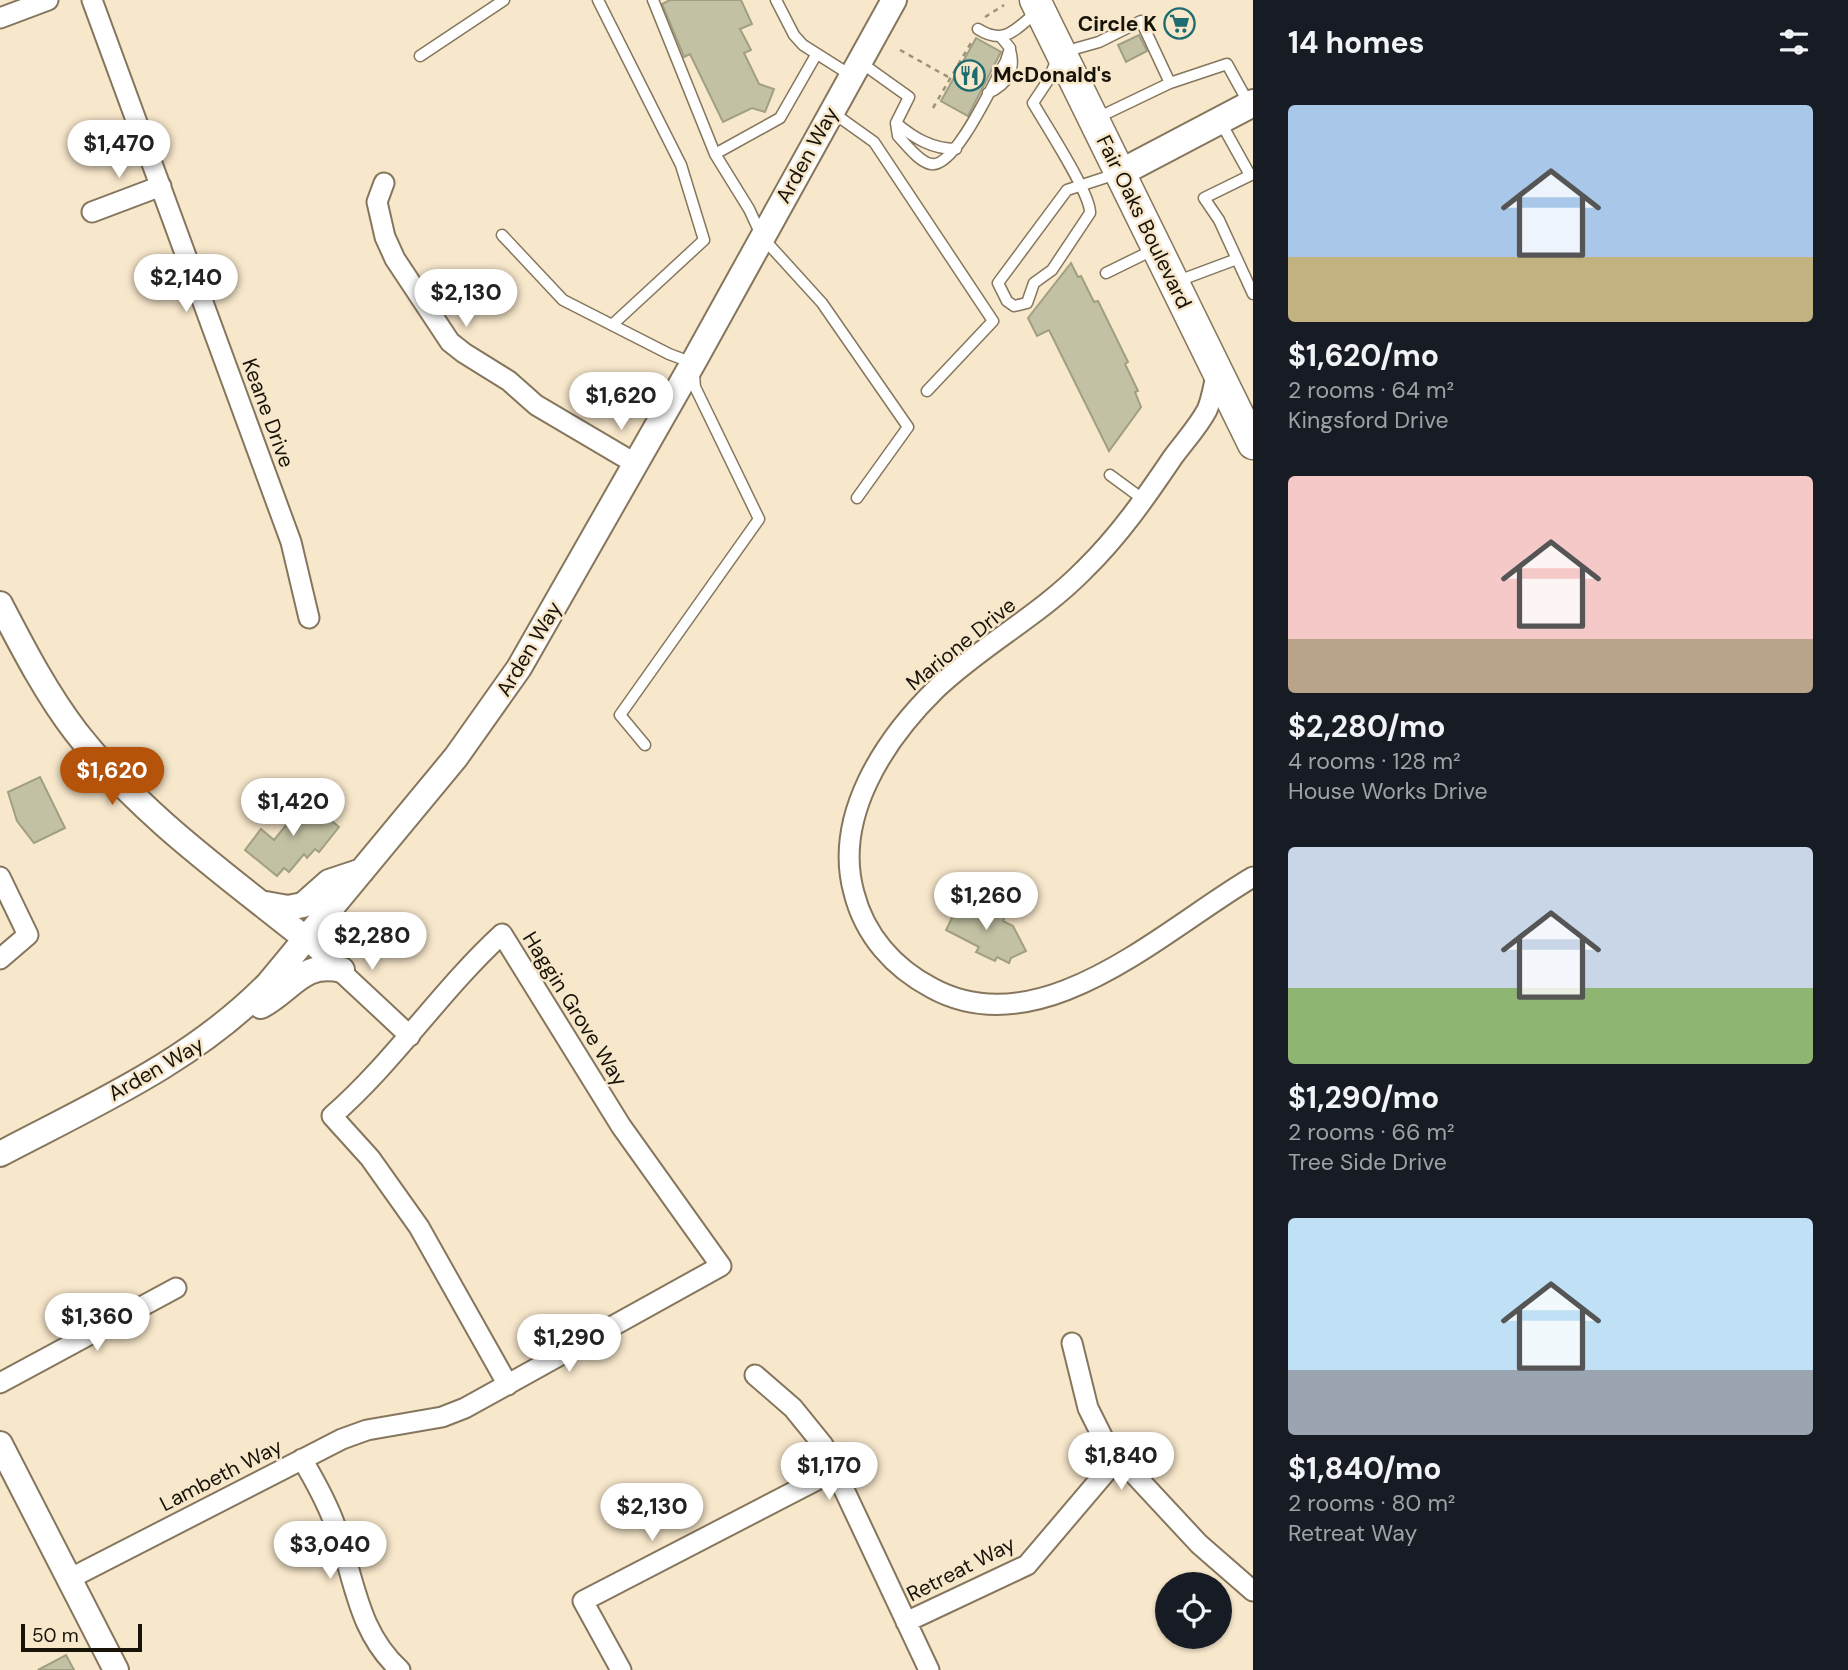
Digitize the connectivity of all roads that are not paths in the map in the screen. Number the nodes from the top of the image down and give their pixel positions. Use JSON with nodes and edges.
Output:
{"nodes":[{"id":1,"x":48,"y":0,"type":"edge"},
{"id":2,"x":92,"y":0,"type":"edge"},
{"id":3,"x":504,"y":0,"type":"edge"},
{"id":4,"x":598,"y":0,"type":"edge"},
{"id":5,"x":653,"y":0,"type":"edge"},
{"id":6,"x":776,"y":0,"type":"edge"},
{"id":7,"x":894,"y":0,"type":"edge"},
{"id":8,"x":1038,"y":5,"type":"edge"},
{"id":9,"x":0,"y":18,"type":"edge"},
{"id":10,"x":978,"y":29,"type":"road end"},
{"id":11,"x":1002,"y":37,"type":"junction"},
{"id":12,"x":1060,"y":53,"type":"junction"},
{"id":13,"x":816,"y":55,"type":"junction"},
{"id":14,"x":420,"y":56,"type":"dead end"},
{"id":15,"x":856,"y":69,"type":"junction"},
{"id":16,"x":1170,"y":83,"type":"junction"},
{"id":17,"x":1251,"y":104,"type":"edge"},
{"id":18,"x":831,"y":112,"type":"junction"},
{"id":19,"x":1094,"y":119,"type":"junction"},
{"id":20,"x":1219,"y":121,"type":"junction"},
{"id":21,"x":897,"y":123,"type":"junction"},
{"id":22,"x":956,"y":149,"type":"junction"},
{"id":23,"x":715,"y":154,"type":"junction"},
{"id":24,"x":1120,"y":173,"type":"junction"},
{"id":25,"x":1252,"y":174,"type":"edge"},
{"id":26,"x":384,"y":183,"type":"dead end"},
{"id":27,"x":161,"y":186,"type":"junction"},
{"id":28,"x":1080,"y":186,"type":"junction"},
{"id":29,"x":92,"y":212,"type":"dead end"},
{"id":30,"x":502,"y":235,"type":"dead end"},
{"id":31,"x":762,"y":237,"type":"junction"},
{"id":32,"x":1157,"y":248,"type":"junction"},
{"id":33,"x":1237,"y":259,"type":"junction"},
{"id":34,"x":1105,"y":273,"type":"dead end"},
{"id":35,"x":1174,"y":283,"type":"junction"},
{"id":36,"x":1253,"y":294,"type":"edge"},
{"id":37,"x":612,"y":325,"type":"junction"},
{"id":38,"x":693,"y":363,"type":"junction"},
{"id":39,"x":1217,"y":371,"type":"junction"},
{"id":40,"x":927,"y":391,"type":"dead end"},
{"id":41,"x":1249,"y":427,"type":"edge"},
{"id":42,"x":636,"y":464,"type":"junction"},
{"id":43,"x":1110,"y":474,"type":"dead end"},
{"id":44,"x":857,"y":498,"type":"dead end"},
{"id":45,"x":1144,"y":501,"type":"junction"},
{"id":46,"x":0,"y":604,"type":"edge"},
{"id":47,"x":309,"y":618,"type":"dead end"},
{"id":48,"x":645,"y":745,"type":"dead end"},
{"id":49,"x":363,"y":871,"type":"junction"},
{"id":50,"x":0,"y":877,"type":"edge"},
{"id":51,"x":1253,"y":877,"type":"edge"},
{"id":52,"x":259,"y":902,"type":"junction"},
{"id":53,"x":306,"y":939,"type":"junction"},
{"id":54,"x":0,"y":959,"type":"edge"},
{"id":55,"x":342,"y":970,"type":"junction"},
{"id":56,"x":229,"y":1021,"type":"junction"},
{"id":57,"x":410,"y":1036,"type":"junction"},
{"id":58,"x":0,"y":1154,"type":"edge"},
{"id":59,"x":721,"y":1266,"type":"joint"},
{"id":60,"x":176,"y":1288,"type":"dead end"},
{"id":61,"x":1072,"y":1343,"type":"dead end"},
{"id":62,"x":755,"y":1376,"type":"dead end"},
{"id":63,"x":0,"y":1383,"type":"edge"},
{"id":64,"x":508,"y":1385,"type":"junction"},
{"id":65,"x":0,"y":1444,"type":"edge"},
{"id":66,"x":302,"y":1459,"type":"junction"},
{"id":67,"x":1117,"y":1459,"type":"junction"},
{"id":68,"x":836,"y":1470,"type":"junction"},
{"id":69,"x":69,"y":1580,"type":"junction"},
{"id":70,"x":1253,"y":1591,"type":"edge"},
{"id":71,"x":906,"y":1622,"type":"junction"},
{"id":72,"x":116,"y":1670,"type":"edge"},
{"id":73,"x":400,"y":1670,"type":"edge"},
{"id":74,"x":621,"y":1670,"type":"edge"},
{"id":75,"x":929,"y":1670,"type":"edge"}],
"edges":[{"from":1,"to":9,"type":"street"},
{"from":2,"to":27,"type":"street","name":"Keane Drive"},
{"from":3,"to":14,"type":"lane"},
{"from":4,"to":37,"type":"lane"},
{"from":5,"to":23,"type":"lane"},
{"from":6,"to":13,"type":"lane"},
{"from":7,"to":15,"type":"street","name":"Arden Way"},
{"from":8,"to":11,"type":"lane"},
{"from":8,"to":12,"type":"main road","name":"Fair Oaks Boulevard"},
{"from":10,"to":11,"type":"lane"},
{"from":11,"to":22,"type":"lane"},
{"from":12,"to":16,"type":"lane"},
{"from":12,"to":19,"type":"main road","name":"Fair Oaks Boulevard"},
{"from":12,"to":28,"type":"lane"},
{"from":13,"to":15,"type":"lane"},
{"from":13,"to":23,"type":"lane"},
{"from":15,"to":18,"type":"street","name":"Arden Way"},
{"from":15,"to":21,"type":"lane"},
{"from":16,"to":17,"type":"lane"},
{"from":16,"to":19,"type":"lane"},
{"from":17,"to":20,"type":"main road"},
{"from":18,"to":31,"type":"street","name":"Arden Way"},
{"from":18,"to":40,"type":"lane"},
{"from":19,"to":24,"type":"main road","name":"Fair Oaks Boulevard"},
{"from":20,"to":24,"type":"main road"},
{"from":20,"to":25,"type":"lane"},
{"from":21,"to":22,"type":"lane"},
{"from":21,"to":22,"type":"lane"},
{"from":23,"to":31,"type":"lane"},
{"from":24,"to":28,"type":"lane"},
{"from":24,"to":32,"type":"main road","name":"Fair Oaks Boulevard"},
{"from":25,"to":33,"type":"lane"},
{"from":26,"to":42,"type":"street"},
{"from":27,"to":29,"type":"street"},
{"from":27,"to":47,"type":"street","name":"Keane Drive"},
{"from":28,"to":28,"type":"lane"},
{"from":30,"to":37,"type":"lane"},
{"from":31,"to":38,"type":"street","name":"Arden Way"},
{"from":31,"to":44,"type":"lane"},
{"from":32,"to":34,"type":"lane"},
{"from":32,"to":35,"type":"main road","name":"Fair Oaks Boulevard"},
{"from":33,"to":35,"type":"lane"},
{"from":33,"to":36,"type":"lane"},
{"from":35,"to":39,"type":"main road","name":"Fair Oaks Boulevard"},
{"from":37,"to":38,"type":"lane"},
{"from":38,"to":42,"type":"street","name":"Arden Way"},
{"from":38,"to":48,"type":"lane"},
{"from":39,"to":41,"type":"main road","name":"Fair Oaks Boulevard"},
{"from":39,"to":45,"type":"street","name":"Marione Drive"},
{"from":42,"to":49,"type":"street","name":"Arden Way"},
{"from":43,"to":45,"type":"lane"},
{"from":45,"to":51,"type":"street","name":"Marione Drive"},
{"from":46,"to":52,"type":"street"},
{"from":49,"to":52,"type":"street"},
{"from":49,"to":53,"type":"street","name":"Arden Way"},
{"from":50,"to":54,"type":"street"},
{"from":52,"to":53,"type":"street"},
{"from":53,"to":55,"type":"street"},
{"from":53,"to":56,"type":"street","name":"Arden Way"},
{"from":55,"to":56,"type":"street"},
{"from":55,"to":57,"type":"street"},
{"from":56,"to":58,"type":"street","name":"Arden Way"},
{"from":57,"to":59,"type":"street","name":"Haggin Grove Way"},
{"from":57,"to":64,"type":"street","name":"Haggin Grove Way"},
{"from":59,"to":64,"type":"street","name":"Lambeth Way"},
{"from":60,"to":63,"type":"street"},
{"from":61,"to":67,"type":"street"},
{"from":62,"to":68,"type":"street","name":"Retreat Way"},
{"from":64,"to":66,"type":"street","name":"Lambeth Way"},
{"from":65,"to":69,"type":"street"},
{"from":66,"to":69,"type":"street","name":"Lambeth Way"},
{"from":66,"to":73,"type":"street"},
{"from":67,"to":70,"type":"street"},
{"from":67,"to":71,"type":"street","name":"Retreat Way"},
{"from":68,"to":71,"type":"street","name":"Retreat Way"},
{"from":68,"to":74,"type":"street"},
{"from":69,"to":72,"type":"street"},
{"from":71,"to":75,"type":"street"}]}
